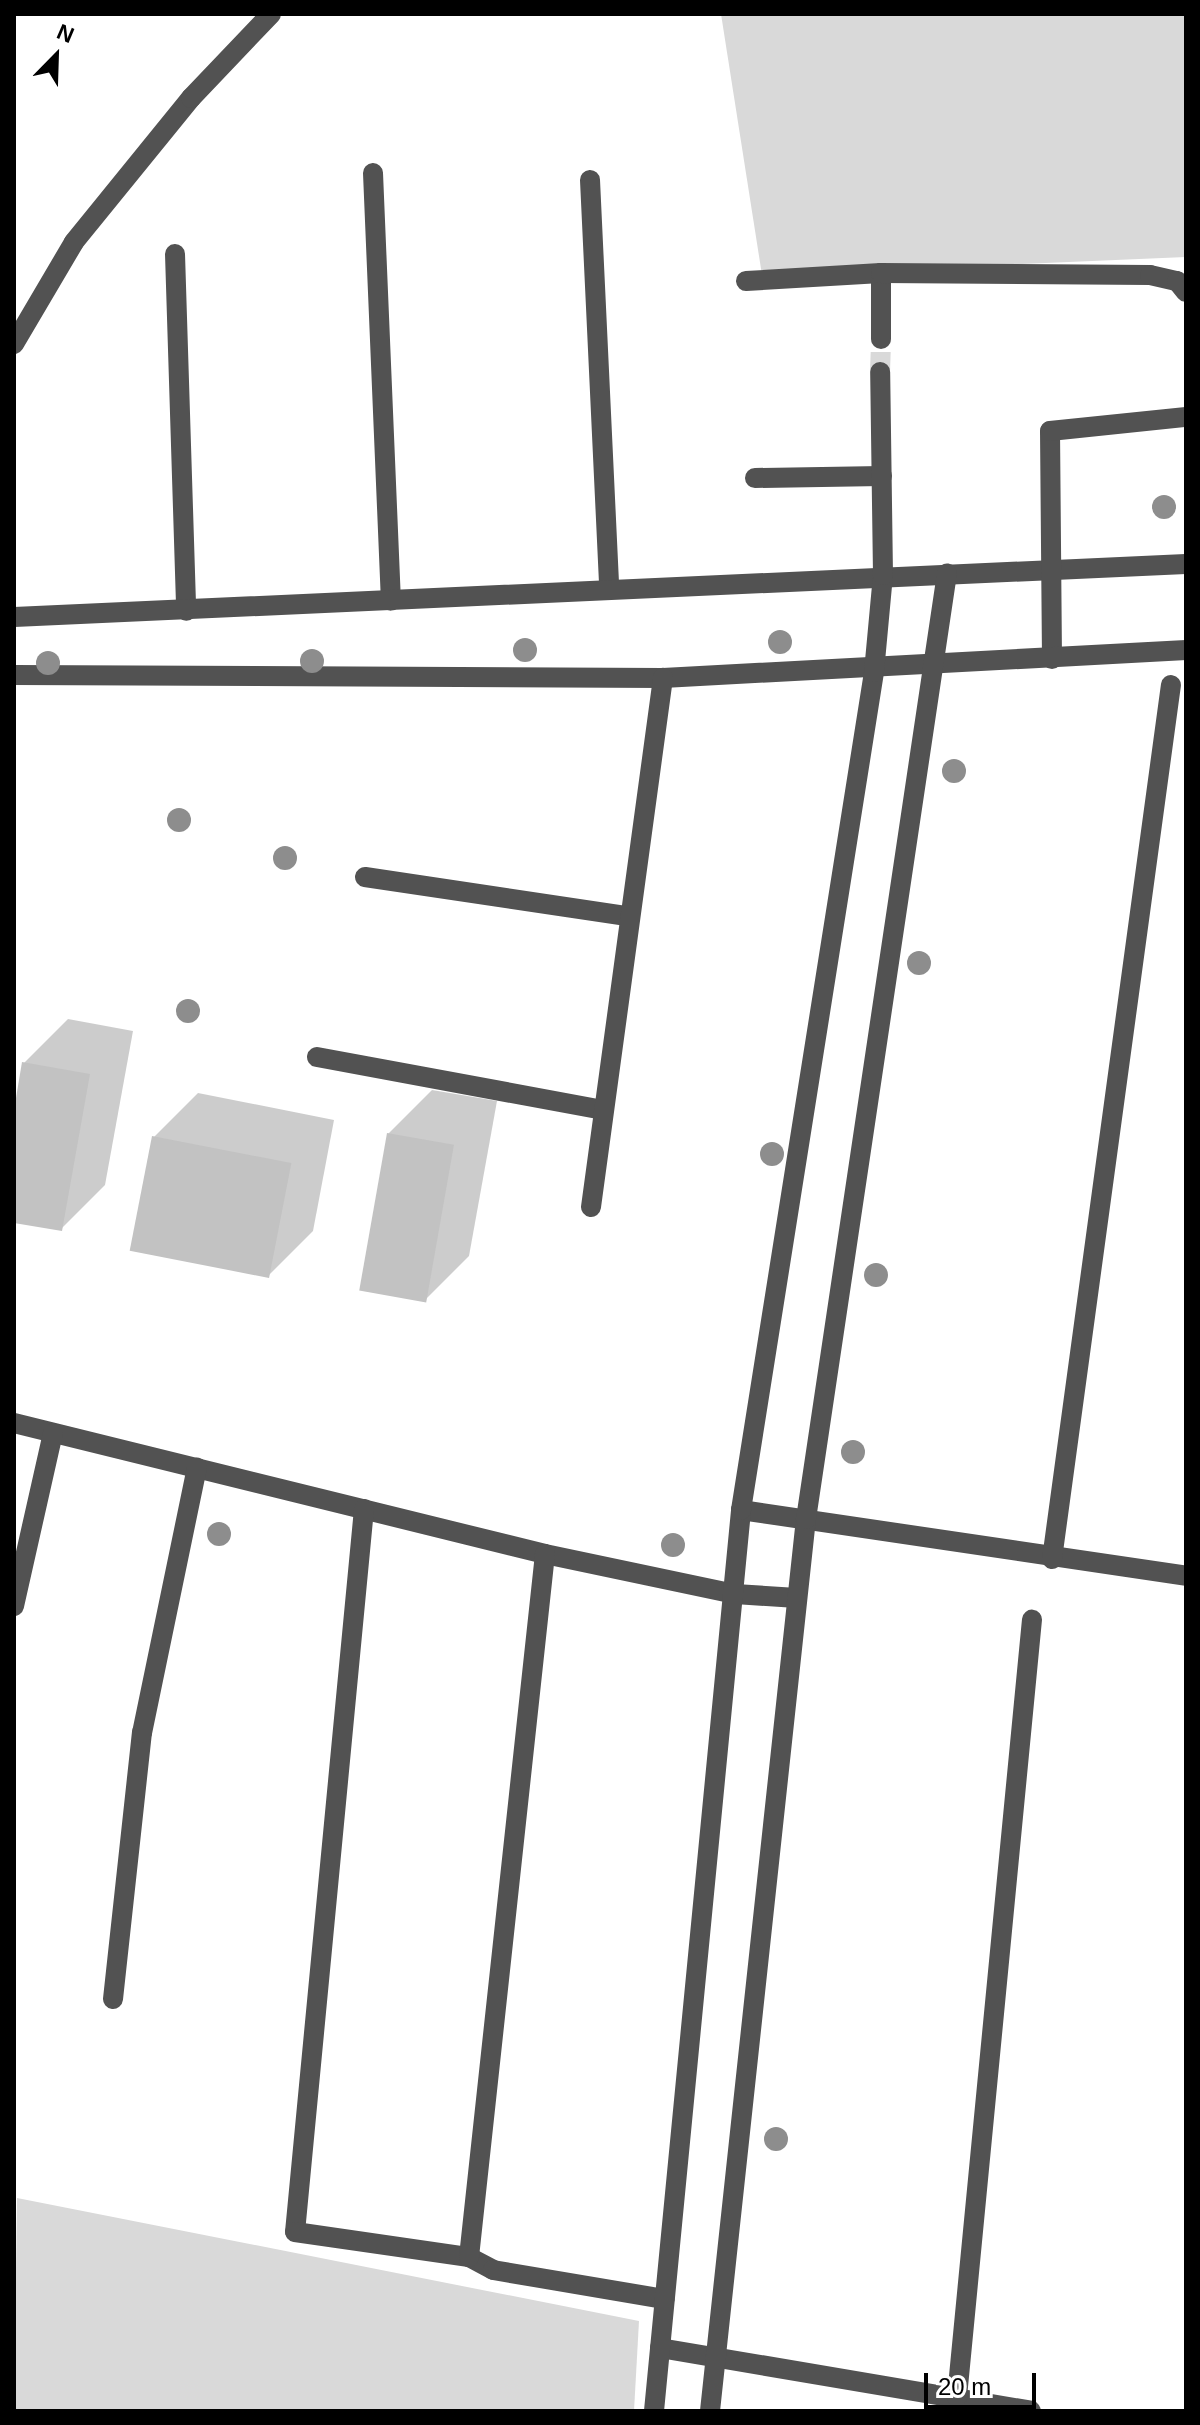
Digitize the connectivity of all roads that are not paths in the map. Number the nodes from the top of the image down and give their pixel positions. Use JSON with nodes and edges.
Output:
{"nodes":[{"id":1,"x":271,"y":14,"type":"edge"},
{"id":2,"x":373,"y":173,"type":"dead end"},
{"id":3,"x":590,"y":180,"type":"dead end"},
{"id":4,"x":175,"y":254,"type":"dead end"},
{"id":5,"x":881,"y":273,"type":"junction"},
{"id":6,"x":746,"y":281,"type":"dead end"},
{"id":7,"x":1186,"y":292,"type":"edge"},
{"id":8,"x":881,"y":339,"type":"tunnel mouth"},
{"id":9,"x":14,"y":344,"type":"edge"},
{"id":10,"x":880,"y":372,"type":"tunnel mouth"},
{"id":11,"x":1186,"y":417,"type":"edge"},
{"id":12,"x":882,"y":476,"type":"junction"},
{"id":13,"x":755,"y":478,"type":"dead end"},
{"id":14,"x":1186,"y":564,"type":"edge"},
{"id":15,"x":1054,"y":569,"type":"junction"},
{"id":16,"x":947,"y":573,"type":"junction"},
{"id":17,"x":883,"y":575,"type":"junction"},
{"id":18,"x":609,"y":590,"type":"junction"},
{"id":19,"x":391,"y":601,"type":"junction"},
{"id":20,"x":186,"y":611,"type":"junction"},
{"id":21,"x":14,"y":617,"type":"edge"},
{"id":22,"x":1186,"y":650,"type":"edge"},
{"id":23,"x":1052,"y":659,"type":"junction"},
{"id":24,"x":937,"y":667,"type":"junction"},
{"id":25,"x":874,"y":672,"type":"junction"},
{"id":26,"x":14,"y":675,"type":"edge"},
{"id":27,"x":663,"y":678,"type":"junction"},
{"id":28,"x":1171,"y":685,"type":"dead end"},
{"id":29,"x":365,"y":877,"type":"dead end"},
{"id":30,"x":627,"y":916,"type":"junction"},
{"id":31,"x":317,"y":1057,"type":"dead end"},
{"id":32,"x":603,"y":1110,"type":"junction"},
{"id":33,"x":591,"y":1207,"type":"dead end"},
{"id":34,"x":14,"y":1423,"type":"edge"},
{"id":35,"x":53,"y":1433,"type":"junction"},
{"id":36,"x":197,"y":1468,"type":"junction"},
{"id":37,"x":364,"y":1509,"type":"junction"},
{"id":38,"x":741,"y":1510,"type":"junction"},
{"id":39,"x":806,"y":1519,"type":"junction"},
{"id":40,"x":545,"y":1554,"type":"junction"},
{"id":41,"x":1052,"y":1559,"type":"junction"},
{"id":42,"x":1186,"y":1576,"type":"edge"},
{"id":43,"x":735,"y":1594,"type":"junction"},
{"id":44,"x":797,"y":1598,"type":"junction"},
{"id":45,"x":14,"y":1606,"type":"edge"},
{"id":46,"x":1032,"y":1620,"type":"dead end"},
{"id":47,"x":113,"y":1999,"type":"dead end"},
{"id":48,"x":469,"y":2257,"type":"junction"},
{"id":49,"x":665,"y":2299,"type":"junction"},
{"id":50,"x":660,"y":2348,"type":"junction"},
{"id":51,"x":719,"y":2358,"type":"junction"},
{"id":52,"x":957,"y":2397,"type":"junction"},
{"id":53,"x":654,"y":2411,"type":"edge"},
{"id":54,"x":710,"y":2411,"type":"edge"},
{"id":55,"x":1031,"y":2411,"type":"edge"}],
"edges":[{"from":1,"to":9,"type":"street"},
{"from":2,"to":19,"type":"street"},
{"from":3,"to":18,"type":"street"},
{"from":4,"to":20,"type":"street"},
{"from":5,"to":6,"type":"street"},
{"from":5,"to":7,"type":"street"},
{"from":5,"to":8,"type":"street"},
{"from":10,"to":12,"type":"street"},
{"from":11,"to":15,"type":"street"},
{"from":12,"to":13,"type":"street"},
{"from":12,"to":17,"type":"street"},
{"from":14,"to":15,"type":"street"},
{"from":15,"to":16,"type":"street"},
{"from":15,"to":23,"type":"street"},
{"from":16,"to":17,"type":"street"},
{"from":16,"to":24,"type":"street"},
{"from":17,"to":18,"type":"street"},
{"from":17,"to":25,"type":"street"},
{"from":18,"to":19,"type":"street"},
{"from":19,"to":20,"type":"street"},
{"from":20,"to":21,"type":"street"},
{"from":22,"to":23,"type":"street"},
{"from":23,"to":24,"type":"street"},
{"from":24,"to":25,"type":"street"},
{"from":24,"to":39,"type":"street"},
{"from":25,"to":27,"type":"street"},
{"from":25,"to":38,"type":"street"},
{"from":26,"to":27,"type":"street"},
{"from":27,"to":30,"type":"street"},
{"from":28,"to":41,"type":"street"},
{"from":29,"to":30,"type":"street"},
{"from":30,"to":32,"type":"street"},
{"from":31,"to":32,"type":"street"},
{"from":32,"to":33,"type":"street"},
{"from":34,"to":35,"type":"street"},
{"from":35,"to":36,"type":"street"},
{"from":35,"to":45,"type":"street"},
{"from":36,"to":37,"type":"street"},
{"from":36,"to":47,"type":"street"},
{"from":37,"to":40,"type":"street"},
{"from":37,"to":48,"type":"street"},
{"from":38,"to":39,"type":"street"},
{"from":38,"to":43,"type":"street"},
{"from":39,"to":41,"type":"street"},
{"from":39,"to":44,"type":"street"},
{"from":40,"to":43,"type":"street"},
{"from":40,"to":48,"type":"street"},
{"from":41,"to":42,"type":"street"},
{"from":43,"to":44,"type":"street"},
{"from":43,"to":49,"type":"street"},
{"from":44,"to":51,"type":"street"},
{"from":46,"to":52,"type":"street"},
{"from":48,"to":49,"type":"street"},
{"from":49,"to":50,"type":"street"},
{"from":50,"to":51,"type":"street"},
{"from":50,"to":53,"type":"street"},
{"from":51,"to":52,"type":"street"},
{"from":51,"to":54,"type":"street"},
{"from":52,"to":55,"type":"street"}]}
